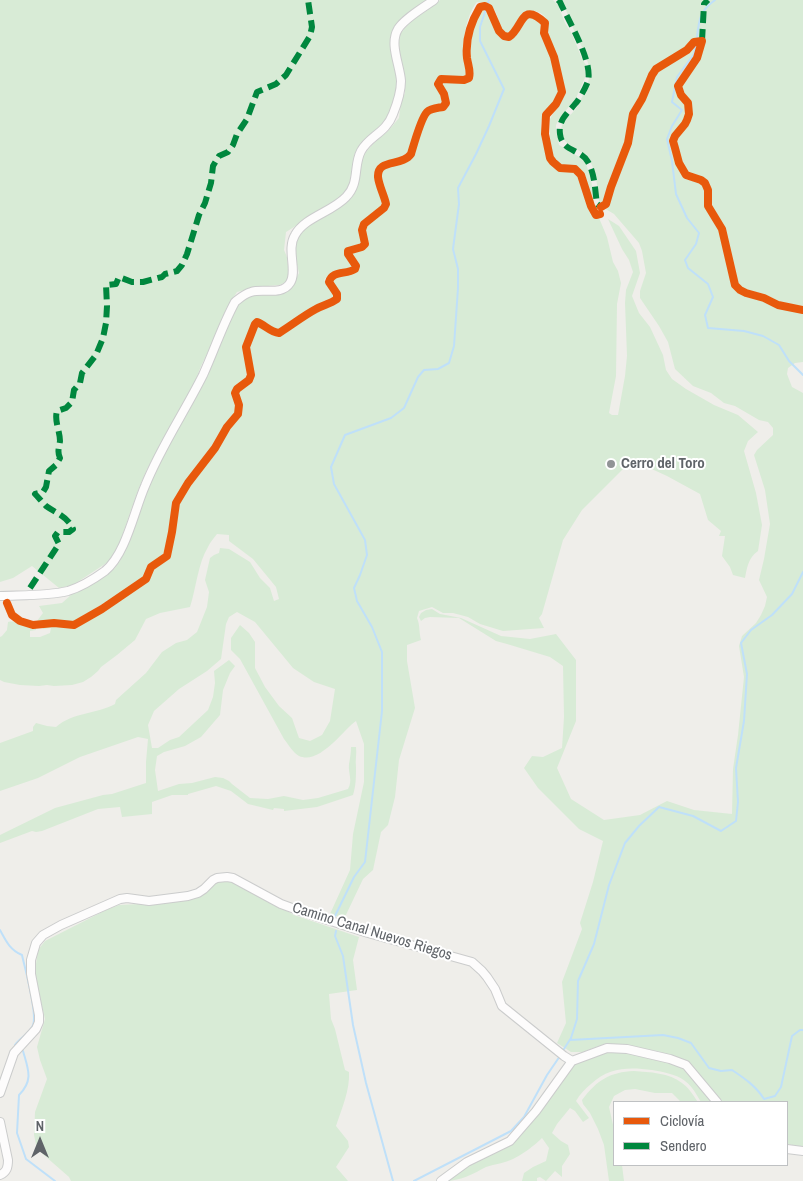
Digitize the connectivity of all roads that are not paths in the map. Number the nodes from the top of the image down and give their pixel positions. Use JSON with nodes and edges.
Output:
{"nodes":[{"id":1,"x":434,"y":0,"type":"edge"},
{"id":2,"x":0,"y":596,"type":"edge"},
{"id":3,"x":572,"y":1061,"type":"junction"},
{"id":4,"x":0,"y":1093,"type":"edge"},
{"id":5,"x":716,"y":1101,"type":"edge"},
{"id":6,"x":0,"y":1122,"type":"edge"},
{"id":7,"x":788,"y":1149,"type":"edge"},
{"id":8,"x":803,"y":1151,"type":"edge"},
{"id":9,"x":0,"y":1176,"type":"edge"},
{"id":10,"x":441,"y":1181,"type":"edge"}],
"edges":[{"from":1,"to":2,"type":"street"},
{"from":3,"to":4,"type":"street","name":"Camino Canal Nuevos Riegos"},
{"from":3,"to":5,"type":"street"},
{"from":3,"to":10,"type":"street"},
{"from":6,"to":9,"type":"street"},
{"from":7,"to":8,"type":"street"}]}
